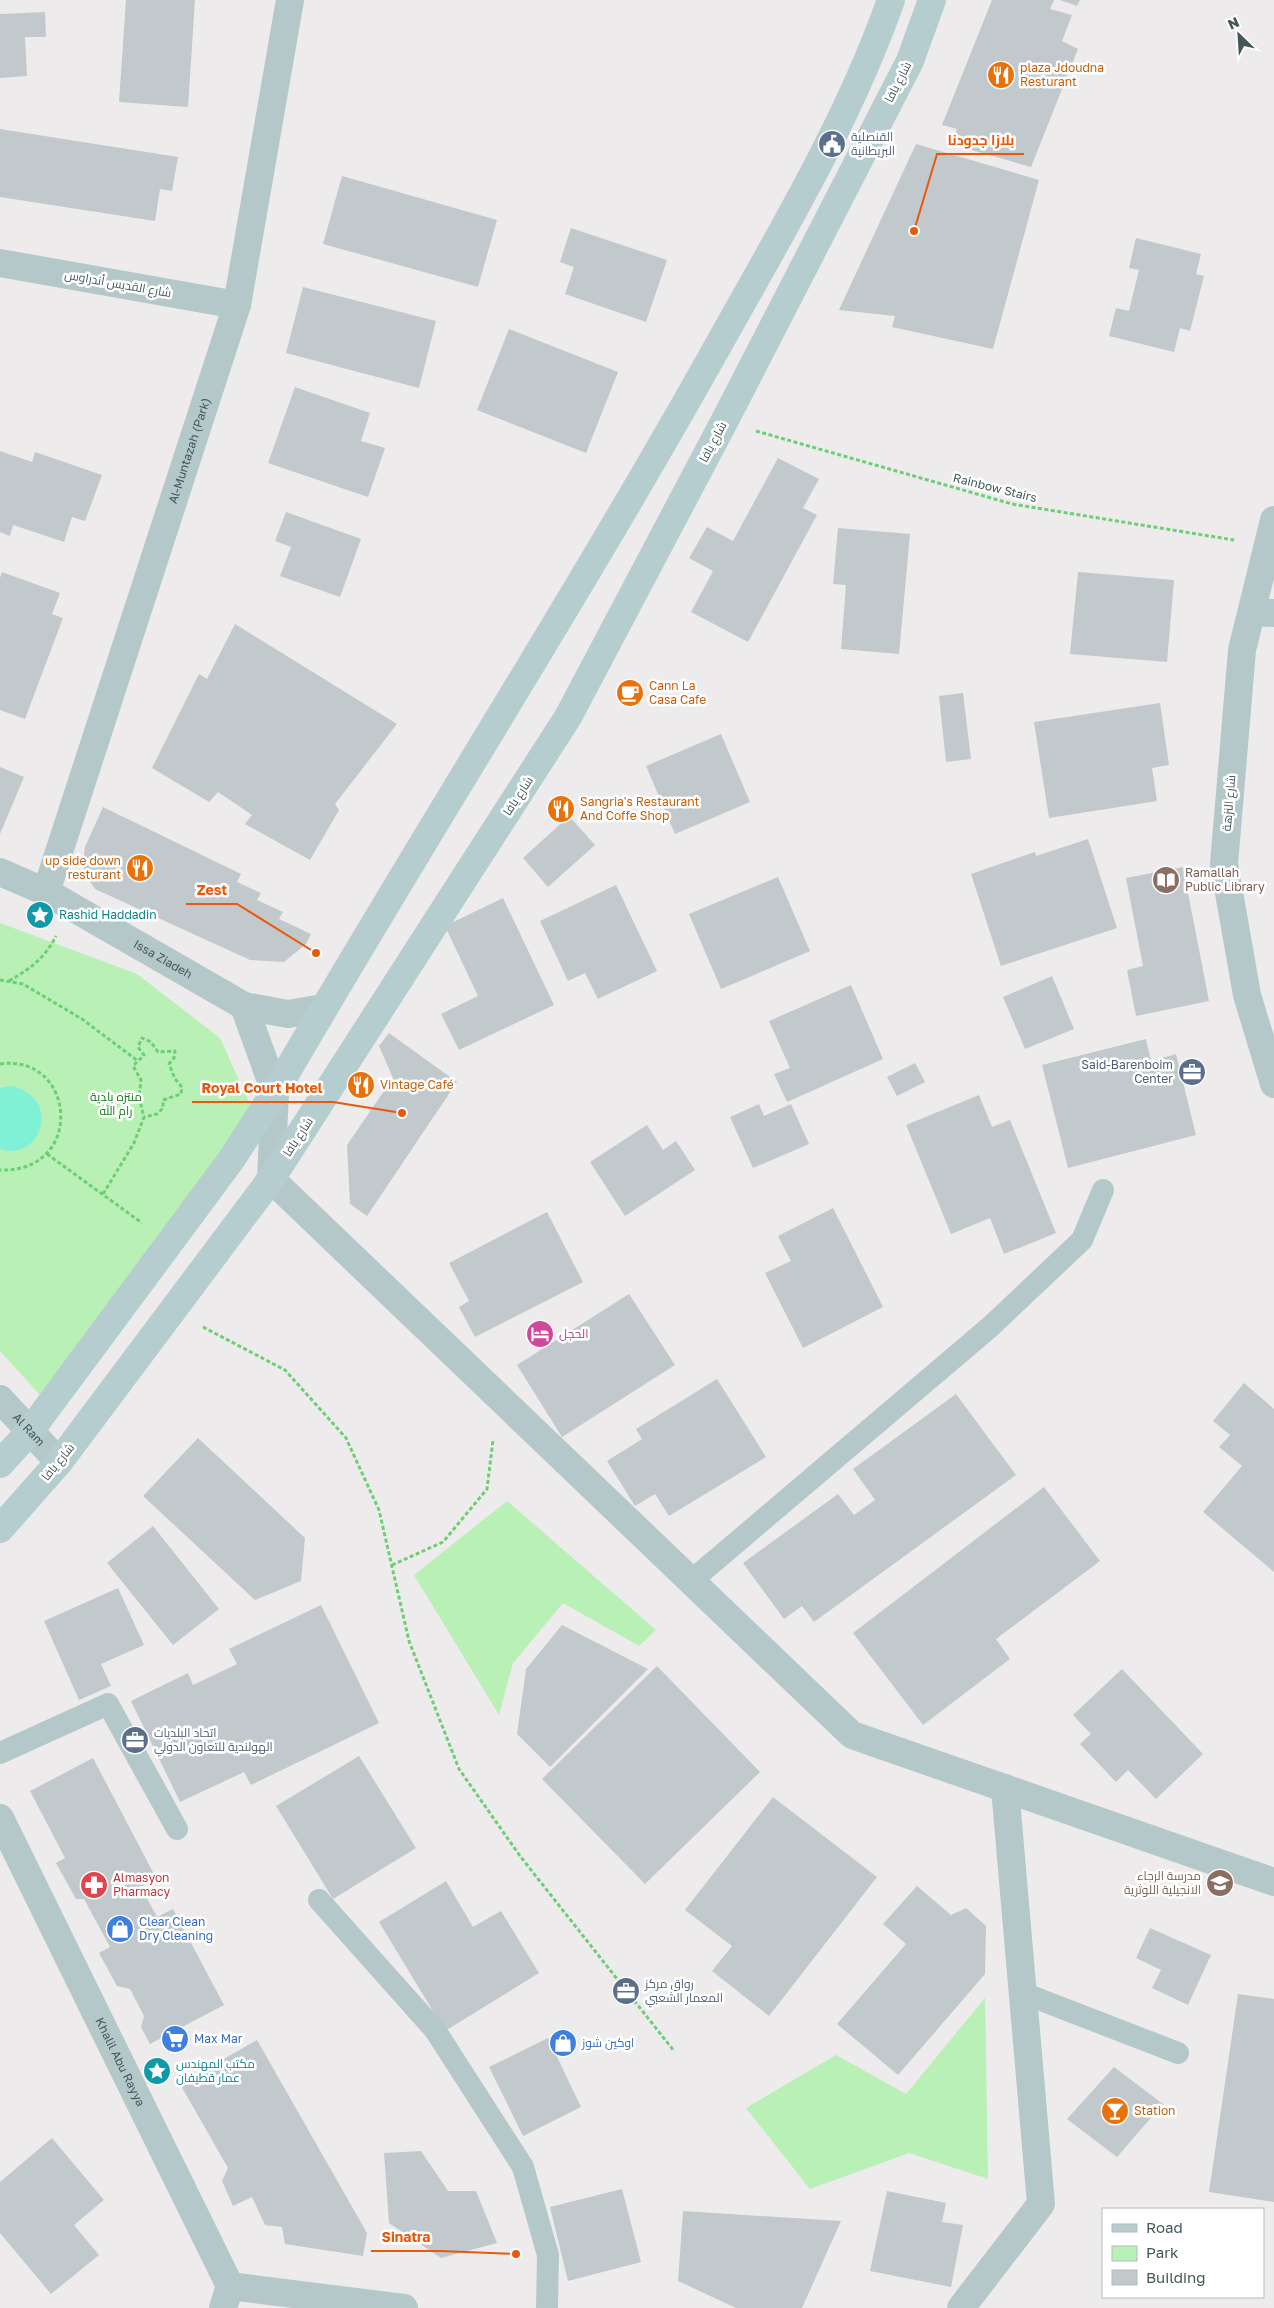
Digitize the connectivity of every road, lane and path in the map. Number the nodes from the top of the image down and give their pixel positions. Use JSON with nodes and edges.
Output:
{"nodes":[{"id":1,"x":290,"y":0,"type":"edge"},
{"id":2,"x":891,"y":0,"type":"edge"},
{"id":3,"x":932,"y":0,"type":"edge"},
{"id":4,"x":0,"y":263,"type":"edge"},
{"id":5,"x":237,"y":305,"type":"junction"},
{"id":6,"x":724,"y":422,"type":"junction"},
{"id":7,"x":1271,"y":532,"type":"edge"},
{"id":8,"x":1263,"y":613,"type":"edge"},
{"id":9,"x":0,"y":872,"type":"edge"},
{"id":10,"x":46,"y":892,"type":"junction"},
{"id":11,"x":72,"y":907,"type":"junction"},
{"id":12,"x":0,"y":980,"type":"edge"},
{"id":13,"x":8,"y":981,"type":"junction"},
{"id":14,"x":244,"y":1006,"type":"junction"},
{"id":15,"x":323,"y":1008,"type":"junction"},
{"id":16,"x":138,"y":1061,"type":"junction"},
{"id":17,"x":0,"y":1064,"type":"edge"},
{"id":18,"x":1274,"y":1084,"type":"edge"},
{"id":19,"x":274,"y":1092,"type":"junction"},
{"id":20,"x":144,"y":1117,"type":"junction"},
{"id":21,"x":47,"y":1154,"type":"junction"},
{"id":22,"x":0,"y":1170,"type":"edge"},
{"id":23,"x":271,"y":1179,"type":"junction"},
{"id":24,"x":1103,"y":1190,"type":"dead end"},
{"id":25,"x":103,"y":1194,"type":"junction"},
{"id":26,"x":147,"y":1227,"type":"dead end"},
{"id":27,"x":174,"y":1311,"type":"junction"},
{"id":28,"x":498,"y":1396,"type":"junction"},
{"id":29,"x":0,"y":1399,"type":"edge"},
{"id":30,"x":30,"y":1431,"type":"junction"},
{"id":31,"x":59,"y":1462,"type":"junction"},
{"id":32,"x":0,"y":1464,"type":"edge"},
{"id":33,"x":0,"y":1529,"type":"edge"},
{"id":34,"x":392,"y":1564,"type":"junction"},
{"id":35,"x":691,"y":1581,"type":"junction"},
{"id":36,"x":0,"y":1753,"type":"edge"},
{"id":37,"x":1005,"y":1788,"type":"junction"},
{"id":38,"x":0,"y":1818,"type":"edge"},
{"id":39,"x":177,"y":1829,"type":"dead end"},
{"id":40,"x":1274,"y":1882,"type":"edge"},
{"id":41,"x":319,"y":1900,"type":"dead end"},
{"id":42,"x":1022,"y":1993,"type":"junction"},
{"id":43,"x":674,"y":2051,"type":"dead end"},
{"id":44,"x":1178,"y":2053,"type":"dead end"},
{"id":45,"x":227,"y":2297,"type":"edge"},
{"id":46,"x":404,"y":2308,"type":"edge"},
{"id":47,"x":547,"y":2308,"type":"edge"},
{"id":48,"x":961,"y":2308,"type":"edge"}],
"edges":[{"from":1,"to":5,"type":"street","name":"Al-Muntazah (Park)"},
{"from":2,"to":15,"type":"main road"},
{"from":3,"to":6,"type":"main road","name":"شارع يافا"},
{"from":4,"to":5,"type":"street","name":"شارع القديس أندراوس"},
{"from":5,"to":10,"type":"street","name":"Al-Muntazah (Park)"},
{"from":6,"to":7,"type":"path","name":"Rainbow Stairs"},
{"from":6,"to":23,"type":"main road","name":"شارع يافا"},
{"from":7,"to":8,"type":"street","name":"شارع النزهة"},
{"from":8,"to":18,"type":"street","name":"شارع النزهة"},
{"from":9,"to":10,"type":"street","name":"Issa Ziadeh"},
{"from":10,"to":11,"type":"street","name":"Issa Ziadeh"},
{"from":11,"to":13,"type":"path"},
{"from":11,"to":14,"type":"street","name":"Issa Ziadeh"},
{"from":12,"to":13,"type":"path"},
{"from":13,"to":16,"type":"path"},
{"from":14,"to":15,"type":"street","name":"Issa Ziadeh"},
{"from":14,"to":19,"type":"street"},
{"from":15,"to":19,"type":"main road"},
{"from":16,"to":20,"type":"path"},
{"from":16,"to":20,"type":"path"},
{"from":17,"to":21,"type":"path"},
{"from":19,"to":23,"type":"street"},
{"from":19,"to":30,"type":"main road"},
{"from":20,"to":25,"type":"path"},
{"from":21,"to":22,"type":"path"},
{"from":21,"to":25,"type":"path"},
{"from":23,"to":27,"type":"main road","name":"شارع يافا"},
{"from":23,"to":28,"type":"street"},
{"from":24,"to":35,"type":"lane"},
{"from":25,"to":26,"type":"path"},
{"from":27,"to":31,"type":"main road","name":"شارع يافا"},
{"from":27,"to":34,"type":"path"},
{"from":28,"to":34,"type":"path"},
{"from":28,"to":35,"type":"street"},
{"from":29,"to":30,"type":"street","name":"Al Ram"},
{"from":30,"to":31,"type":"street","name":"Al Ram"},
{"from":30,"to":32,"type":"main road"},
{"from":31,"to":33,"type":"main road","name":"شارع يافا"},
{"from":34,"to":43,"type":"path"},
{"from":35,"to":37,"type":"street"},
{"from":36,"to":39,"type":"lane"},
{"from":37,"to":40,"type":"street"},
{"from":37,"to":42,"type":"street"},
{"from":38,"to":45,"type":"street","name":"Khalil Abu Rayya"},
{"from":41,"to":47,"type":"lane"},
{"from":42,"to":44,"type":"lane"},
{"from":42,"to":48,"type":"street"},
{"from":45,"to":46,"type":"street"}]}
